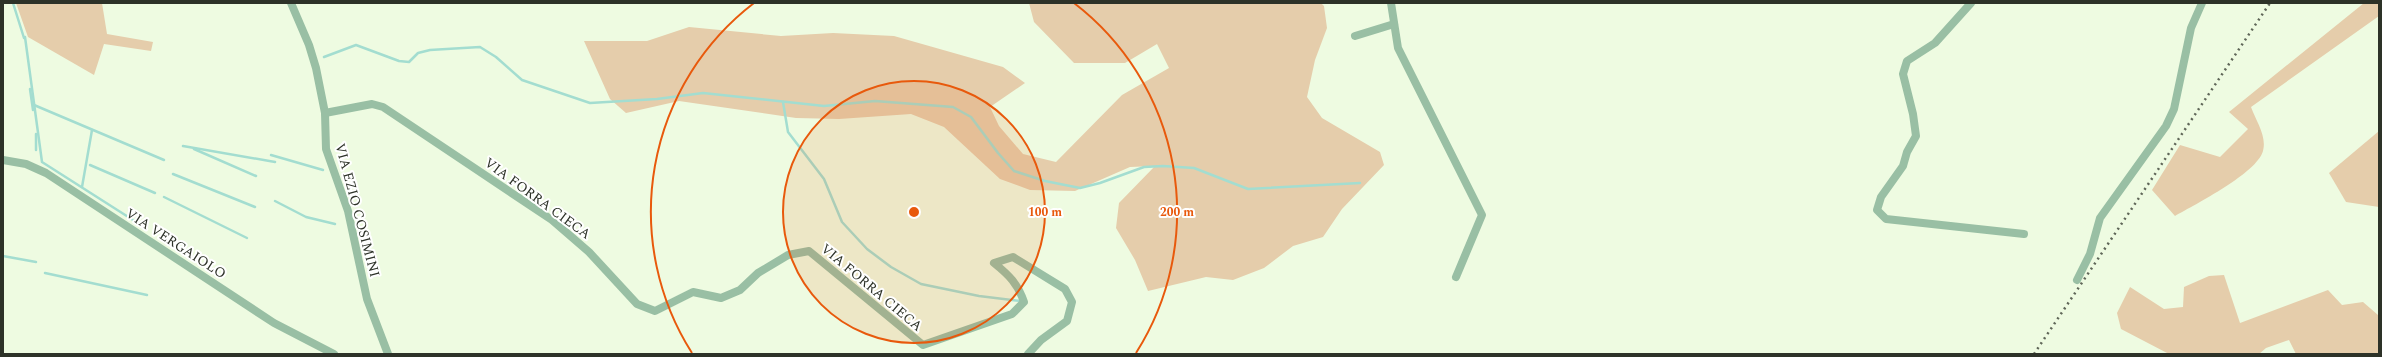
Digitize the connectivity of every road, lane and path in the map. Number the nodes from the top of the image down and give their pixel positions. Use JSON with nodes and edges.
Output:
{"nodes":[{"id":1,"x":291,"y":3,"type":"edge"},
{"id":2,"x":1391,"y":3,"type":"edge"},
{"id":3,"x":1971,"y":3,"type":"edge"},
{"id":4,"x":2202,"y":3,"type":"edge"},
{"id":5,"x":1394,"y":24,"type":"junction"},
{"id":6,"x":1355,"y":36,"type":"dead end"},
{"id":7,"x":326,"y":113,"type":"junction"},
{"id":8,"x":3,"y":160,"type":"edge"},
{"id":9,"x":2024,"y":234,"type":"dead end"},
{"id":10,"x":1456,"y":277,"type":"dead end"},
{"id":11,"x":2077,"y":280,"type":"dead end"},
{"id":12,"x":334,"y":354,"type":"edge"},
{"id":13,"x":387,"y":354,"type":"edge"},
{"id":14,"x":1028,"y":354,"type":"edge"}],
"edges":[{"from":1,"to":7,"type":"street","name":"VIA EZIO COSIMINI"},
{"from":2,"to":5,"type":"street"},
{"from":3,"to":9,"type":"street"},
{"from":4,"to":11,"type":"street"},
{"from":5,"to":6,"type":"street"},
{"from":5,"to":10,"type":"street"},
{"from":7,"to":13,"type":"street","name":"VIA EZIO COSIMINI"},
{"from":7,"to":14,"type":"street","name":"VIA FORRA CIECA"},
{"from":8,"to":12,"type":"street","name":"VIA VERGAIOLO"}]}
